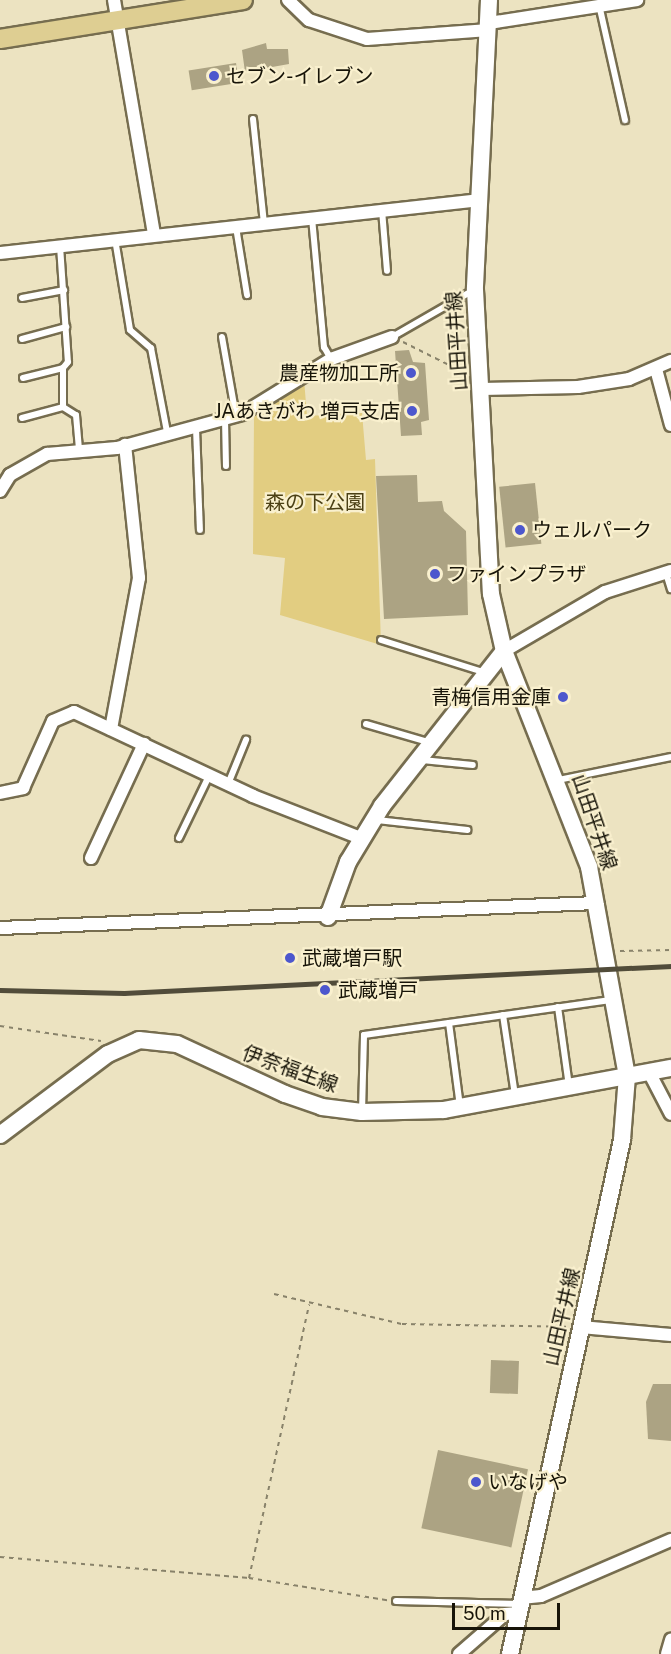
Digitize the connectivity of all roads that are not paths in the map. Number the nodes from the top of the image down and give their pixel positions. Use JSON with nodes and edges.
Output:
{"nodes":[{"id":1,"x":114,"y":0,"type":"edge"},
{"id":2,"x":243,"y":0,"type":"edge"},
{"id":3,"x":288,"y":0,"type":"edge"},
{"id":4,"x":489,"y":0,"type":"edge"},
{"id":5,"x":637,"y":0,"type":"edge"},
{"id":6,"x":600,"y":9,"type":"junction"},
{"id":7,"x":119,"y":21,"type":"junction"},
{"id":8,"x":489,"y":27,"type":"junction"},
{"id":9,"x":0,"y":39,"type":"edge"},
{"id":10,"x":253,"y":119,"type":"dead end"},
{"id":11,"x":625,"y":120,"type":"dead end"},
{"id":12,"x":479,"y":200,"type":"junction"},
{"id":13,"x":382,"y":210,"type":"junction"},
{"id":14,"x":312,"y":217,"type":"junction"},
{"id":15,"x":264,"y":223,"type":"junction"},
{"id":16,"x":236,"y":226,"type":"junction"},
{"id":17,"x":154,"y":235,"type":"junction"},
{"id":18,"x":115,"y":239,"type":"junction"},
{"id":19,"x":60,"y":245,"type":"junction"},
{"id":20,"x":0,"y":253,"type":"edge"},
{"id":21,"x":387,"y":271,"type":"dead end"},
{"id":22,"x":64,"y":290,"type":"junction"},
{"id":23,"x":474,"y":290,"type":"junction"},
{"id":24,"x":247,"y":294,"type":"dead end"},
{"id":25,"x":22,"y":298,"type":"dead end"},
{"id":26,"x":66,"y":327,"type":"junction"},
{"id":27,"x":222,"y":337,"type":"dead end"},
{"id":28,"x":392,"y":337,"type":"joint"},
{"id":29,"x":22,"y":339,"type":"dead end"},
{"id":30,"x":331,"y":359,"type":"junction"},
{"id":31,"x":671,"y":361,"type":"edge"},
{"id":32,"x":63,"y":368,"type":"junction"},
{"id":33,"x":656,"y":369,"type":"junction"},
{"id":34,"x":23,"y":378,"type":"dead end"},
{"id":35,"x":481,"y":385,"type":"junction"},
{"id":36,"x":63,"y":407,"type":"junction"},
{"id":37,"x":242,"y":414,"type":"junction"},
{"id":38,"x":22,"y":418,"type":"dead end"},
{"id":39,"x":225,"y":419,"type":"junction"},
{"id":40,"x":671,"y":425,"type":"edge"},
{"id":41,"x":196,"y":428,"type":"junction"},
{"id":42,"x":167,"y":432,"type":"junction"},
{"id":43,"x":125,"y":445,"type":"junction"},
{"id":44,"x":80,"y":452,"type":"junction"},
{"id":45,"x":226,"y":466,"type":"dead end"},
{"id":46,"x":14,"y":472,"type":"junction"},
{"id":47,"x":0,"y":473,"type":"edge"},
{"id":48,"x":0,"y":491,"type":"edge"},
{"id":49,"x":200,"y":530,"type":"dead end"},
{"id":50,"x":668,"y":572,"type":"edge"},
{"id":51,"x":671,"y":589,"type":"edge"},
{"id":52,"x":381,"y":640,"type":"dead end"},
{"id":53,"x":504,"y":651,"type":"junction"},
{"id":54,"x":484,"y":672,"type":"junction"},
{"id":55,"x":366,"y":724,"type":"dead end"},
{"id":56,"x":111,"y":729,"type":"junction"},
{"id":57,"x":246,"y":741,"type":"dead end"},
{"id":58,"x":428,"y":742,"type":"junction"},
{"id":59,"x":144,"y":744,"type":"junction"},
{"id":60,"x":671,"y":757,"type":"edge"},
{"id":61,"x":416,"y":759,"type":"junction"},
{"id":62,"x":473,"y":765,"type":"dead end"},
{"id":63,"x":209,"y":775,"type":"junction"},
{"id":64,"x":558,"y":780,"type":"junction"},
{"id":65,"x":228,"y":784,"type":"junction"},
{"id":66,"x":0,"y":794,"type":"edge"},
{"id":67,"x":373,"y":820,"type":"junction"},
{"id":68,"x":467,"y":830,"type":"dead end"},
{"id":69,"x":179,"y":838,"type":"dead end"},
{"id":70,"x":361,"y":838,"type":"junction"},
{"id":71,"x":91,"y":858,"type":"dead end"},
{"id":72,"x":597,"y":903,"type":"junction"},
{"id":73,"x":328,"y":917,"type":"junction"},
{"id":74,"x":0,"y":928,"type":"edge"},
{"id":75,"x":613,"y":999,"type":"junction"},
{"id":76,"x":558,"y":1007,"type":"junction"},
{"id":77,"x":503,"y":1015,"type":"junction"},
{"id":78,"x":449,"y":1023,"type":"junction"},
{"id":79,"x":671,"y":1068,"type":"edge"},
{"id":80,"x":650,"y":1072,"type":"junction"},
{"id":81,"x":627,"y":1076,"type":"junction"},
{"id":82,"x":569,"y":1086,"type":"junction"},
{"id":83,"x":515,"y":1099,"type":"junction"},
{"id":84,"x":460,"y":1107,"type":"junction"},
{"id":85,"x":362,"y":1112,"type":"junction"},
{"id":86,"x":671,"y":1114,"type":"edge"},
{"id":87,"x":0,"y":1135,"type":"edge"},
{"id":88,"x":581,"y":1327,"type":"junction"},
{"id":89,"x":671,"y":1335,"type":"edge"},
{"id":90,"x":671,"y":1540,"type":"edge"},
{"id":91,"x":396,"y":1601,"type":"road end"},
{"id":92,"x":520,"y":1605,"type":"junction"},
{"id":93,"x":671,"y":1640,"type":"edge"},
{"id":94,"x":459,"y":1654,"type":"edge"},
{"id":95,"x":510,"y":1654,"type":"edge"},
{"id":96,"x":667,"y":1654,"type":"edge"}],
"edges":[{"from":1,"to":7,"type":"street"},
{"from":2,"to":7,"type":"main road"},
{"from":3,"to":8,"type":"street"},
{"from":4,"to":8,"type":"main road","name":"山田平井線"},
{"from":5,"to":6,"type":"street"},
{"from":6,"to":8,"type":"street"},
{"from":6,"to":11,"type":"lane"},
{"from":7,"to":9,"type":"main road"},
{"from":7,"to":17,"type":"street"},
{"from":8,"to":12,"type":"main road","name":"山田平井線"},
{"from":10,"to":15,"type":"lane"},
{"from":12,"to":13,"type":"street"},
{"from":12,"to":23,"type":"main road","name":"山田平井線"},
{"from":13,"to":14,"type":"street"},
{"from":13,"to":21,"type":"lane"},
{"from":14,"to":15,"type":"street"},
{"from":14,"to":30,"type":"lane"},
{"from":15,"to":16,"type":"street"},
{"from":16,"to":17,"type":"street"},
{"from":16,"to":24,"type":"lane"},
{"from":17,"to":18,"type":"street"},
{"from":18,"to":19,"type":"street"},
{"from":18,"to":42,"type":"lane"},
{"from":19,"to":20,"type":"street"},
{"from":19,"to":22,"type":"lane"},
{"from":22,"to":25,"type":"lane"},
{"from":22,"to":26,"type":"lane"},
{"from":23,"to":28,"type":"lane"},
{"from":23,"to":35,"type":"main road","name":"山田平井線"},
{"from":26,"to":29,"type":"lane"},
{"from":26,"to":32,"type":"lane"},
{"from":27,"to":37,"type":"lane"},
{"from":28,"to":30,"type":"street"},
{"from":30,"to":37,"type":"street"},
{"from":31,"to":33,"type":"street"},
{"from":32,"to":34,"type":"lane"},
{"from":32,"to":36,"type":"lane"},
{"from":33,"to":35,"type":"street"},
{"from":33,"to":40,"type":"street"},
{"from":35,"to":53,"type":"main road","name":"山田平井線"},
{"from":36,"to":38,"type":"lane"},
{"from":36,"to":44,"type":"lane"},
{"from":37,"to":39,"type":"street"},
{"from":39,"to":41,"type":"street"},
{"from":39,"to":45,"type":"lane"},
{"from":41,"to":42,"type":"street"},
{"from":41,"to":49,"type":"lane"},
{"from":42,"to":43,"type":"street"},
{"from":43,"to":44,"type":"street"},
{"from":43,"to":56,"type":"street"},
{"from":44,"to":46,"type":"street"},
{"from":46,"to":47,"type":"lane"},
{"from":46,"to":48,"type":"street"},
{"from":50,"to":51,"type":"lane"},
{"from":50,"to":53,"type":"street"},
{"from":52,"to":54,"type":"lane"},
{"from":53,"to":54,"type":"main road"},
{"from":53,"to":64,"type":"main road","name":"山田平井線"},
{"from":54,"to":58,"type":"main road"},
{"from":55,"to":58,"type":"lane"},
{"from":56,"to":59,"type":"street"},
{"from":56,"to":66,"type":"street"},
{"from":57,"to":65,"type":"lane"},
{"from":58,"to":61,"type":"main road"},
{"from":59,"to":63,"type":"street"},
{"from":59,"to":71,"type":"street"},
{"from":60,"to":64,"type":"lane"},
{"from":61,"to":62,"type":"lane"},
{"from":61,"to":67,"type":"main road"},
{"from":63,"to":65,"type":"street"},
{"from":63,"to":69,"type":"lane"},
{"from":64,"to":72,"type":"main road","name":"山田平井線"},
{"from":65,"to":70,"type":"street"},
{"from":67,"to":68,"type":"lane"},
{"from":67,"to":70,"type":"main road"},
{"from":70,"to":73,"type":"main road"},
{"from":72,"to":73,"type":"street"},
{"from":72,"to":75,"type":"main road","name":"山田平井線"},
{"from":73,"to":74,"type":"street"},
{"from":75,"to":76,"type":"lane"},
{"from":75,"to":81,"type":"main road","name":"山田平井線"},
{"from":76,"to":77,"type":"lane"},
{"from":76,"to":82,"type":"lane"},
{"from":77,"to":78,"type":"lane"},
{"from":77,"to":83,"type":"lane"},
{"from":78,"to":84,"type":"lane"},
{"from":78,"to":85,"type":"lane"},
{"from":79,"to":80,"type":"main road","name":"伊奈福生線"},
{"from":80,"to":81,"type":"main road","name":"伊奈福生線"},
{"from":80,"to":86,"type":"street"},
{"from":81,"to":82,"type":"main road","name":"伊奈福生線"},
{"from":81,"to":88,"type":"main road","name":"山田平井線"},
{"from":82,"to":83,"type":"main road","name":"伊奈福生線"},
{"from":83,"to":84,"type":"main road","name":"伊奈福生線"},
{"from":84,"to":85,"type":"main road","name":"伊奈福生線"},
{"from":85,"to":87,"type":"main road","name":"伊奈福生線"},
{"from":88,"to":89,"type":"street"},
{"from":88,"to":92,"type":"main road","name":"山田平井線"},
{"from":90,"to":92,"type":"street"},
{"from":91,"to":92,"type":"lane"},
{"from":92,"to":94,"type":"street"},
{"from":92,"to":95,"type":"main road","name":"山田平井線"},
{"from":93,"to":96,"type":"street"}]}
